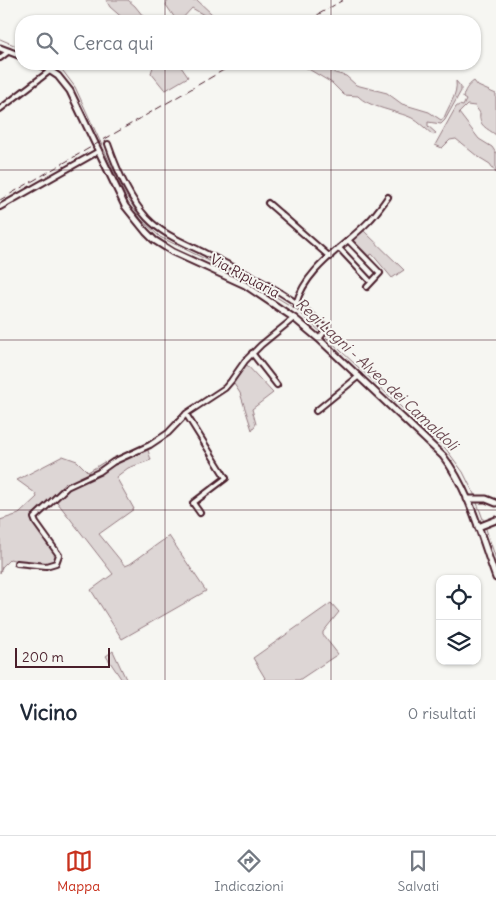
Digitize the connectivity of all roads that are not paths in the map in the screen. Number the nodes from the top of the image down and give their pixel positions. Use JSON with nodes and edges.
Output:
{"nodes":[{"id":1,"x":0,"y":48,"type":"edge"},
{"id":2,"x":9,"y":51,"type":"junction"},
{"id":3,"x":15,"y":54,"type":"edge"},
{"id":4,"x":0,"y":58,"type":"edge"},
{"id":5,"x":51,"y":70,"type":"joint"},
{"id":6,"x":0,"y":109,"type":"edge"},
{"id":7,"x":108,"y":144,"type":"dead end"},
{"id":8,"x":99,"y":151,"type":"junction"},
{"id":9,"x":388,"y":197,"type":"dead end"},
{"id":10,"x":268,"y":203,"type":"dead end"},
{"id":11,"x":0,"y":207,"type":"edge"},
{"id":12,"x":348,"y":240,"type":"junction"},
{"id":13,"x":340,"y":248,"type":"junction"},
{"id":14,"x":330,"y":257,"type":"junction"},
{"id":15,"x":369,"y":280,"type":"dead end"},
{"id":16,"x":367,"y":287,"type":"dead end"},
{"id":17,"x":296,"y":304,"type":"junction"},
{"id":18,"x":294,"y":318,"type":"junction"},
{"id":19,"x":322,"y":336,"type":"junction"},
{"id":20,"x":252,"y":353,"type":"junction"},
{"id":21,"x":359,"y":376,"type":"junction"},
{"id":22,"x":278,"y":385,"type":"dead end"},
{"id":23,"x":316,"y":411,"type":"dead end"},
{"id":24,"x":186,"y":414,"type":"junction"},
{"id":25,"x":469,"y":499,"type":"junction"},
{"id":26,"x":496,"y":503,"type":"edge"},
{"id":27,"x":200,"y":513,"type":"dead end"},
{"id":28,"x":496,"y":520,"type":"edge"},
{"id":29,"x":478,"y":527,"type":"junction"},
{"id":30,"x":17,"y":563,"type":"dead end"},
{"id":31,"x":496,"y":578,"type":"edge"}],
"edges":[{"from":1,"to":2,"type":"street"},
{"from":2,"to":3,"type":"street"},
{"from":2,"to":4,"type":"street"},
{"from":5,"to":6,"type":"street"},
{"from":5,"to":8,"type":"street","name":"Via Ripuaria"},
{"from":7,"to":17,"type":"street"},
{"from":8,"to":11,"type":"street"},
{"from":8,"to":18,"type":"street","name":"Via Ripuaria"},
{"from":9,"to":12,"type":"street"},
{"from":10,"to":14,"type":"street"},
{"from":12,"to":13,"type":"street"},
{"from":12,"to":16,"type":"street"},
{"from":13,"to":14,"type":"street"},
{"from":13,"to":15,"type":"street"},
{"from":14,"to":17,"type":"street"},
{"from":17,"to":19,"type":"street"},
{"from":18,"to":19,"type":"street","name":"Via Ripuaria"},
{"from":18,"to":20,"type":"street"},
{"from":19,"to":21,"type":"street","name":"Via Ripuaria"},
{"from":20,"to":22,"type":"street"},
{"from":20,"to":24,"type":"street"},
{"from":21,"to":23,"type":"street"},
{"from":21,"to":25,"type":"street","name":"Via Ripuaria"},
{"from":24,"to":27,"type":"street"},
{"from":24,"to":30,"type":"street"},
{"from":25,"to":26,"type":"street"},
{"from":25,"to":29,"type":"street","name":"Via Ripuaria"},
{"from":28,"to":29,"type":"street"},
{"from":29,"to":31,"type":"street","name":"Via Ripuaria"}]}
